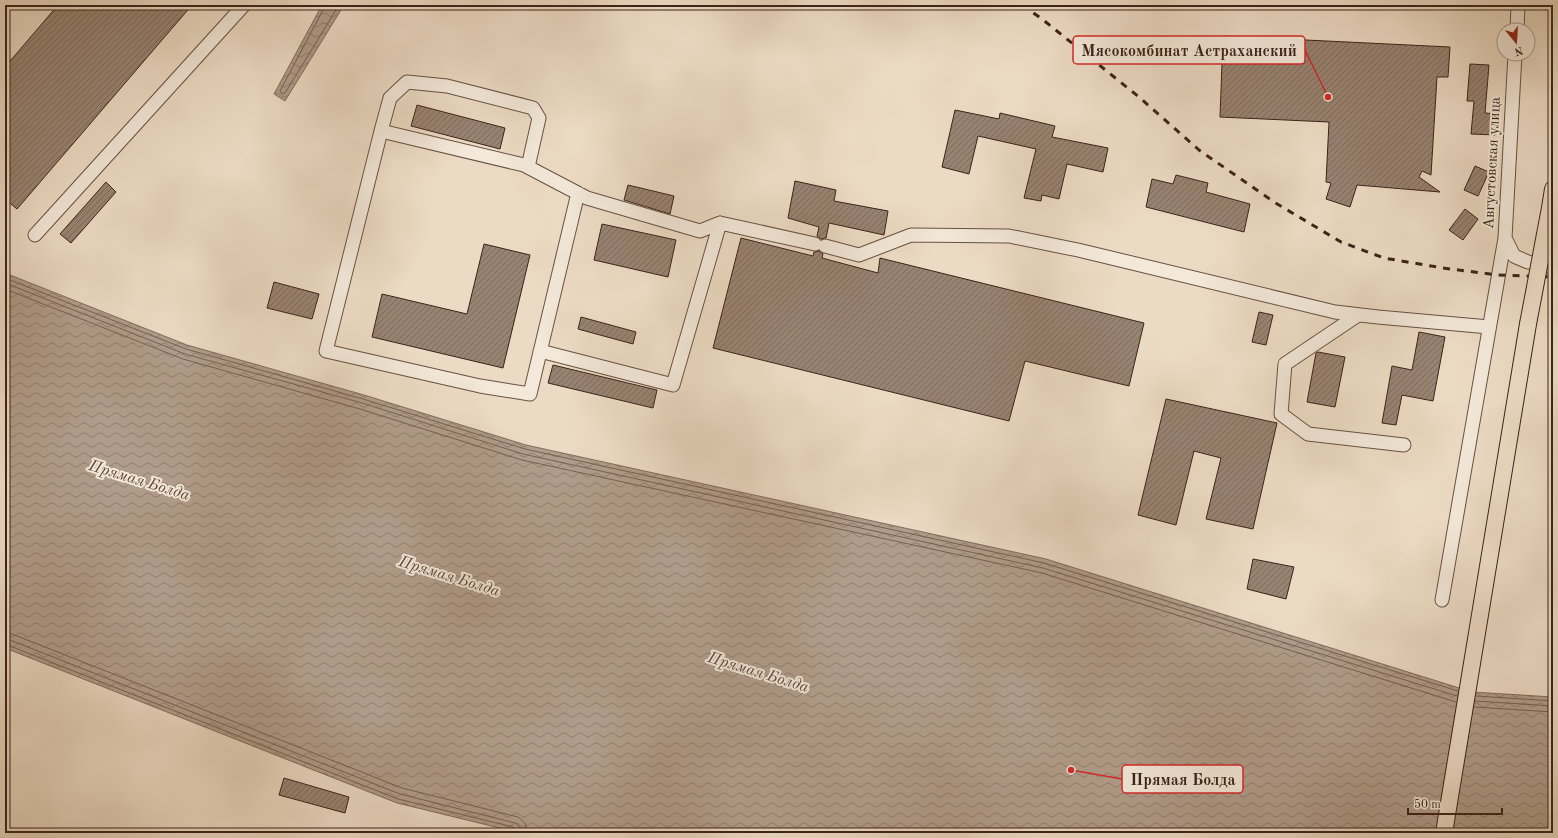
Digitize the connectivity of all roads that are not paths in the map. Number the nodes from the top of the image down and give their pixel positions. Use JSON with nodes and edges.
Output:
{"nodes":[{"id":1,"x":244,"y":5,"type":"edge"},
{"id":2,"x":1518,"y":5,"type":"edge"},
{"id":3,"x":1517,"y":22,"type":"edge"},
{"id":4,"x":1515,"y":62,"type":"edge"},
{"id":5,"x":380,"y":131,"type":"junction"},
{"id":6,"x":528,"y":167,"type":"junction"},
{"id":7,"x":1553,"y":189,"type":"edge"},
{"id":8,"x":578,"y":193,"type":"junction"},
{"id":9,"x":720,"y":223,"type":"junction"},
{"id":10,"x":35,"y":235,"type":"dead end"},
{"id":11,"x":1505,"y":238,"type":"junction"},
{"id":12,"x":1553,"y":267,"type":"edge"},
{"id":13,"x":1358,"y":315,"type":"junction"},
{"id":14,"x":1489,"y":326,"type":"junction"},
{"id":15,"x":540,"y":351,"type":"junction"},
{"id":16,"x":1404,"y":445,"type":"dead end"},
{"id":17,"x":1442,"y":600,"type":"dead end"},
{"id":18,"x":1444,"y":833,"type":"edge"}],
"edges":[{"from":1,"to":10,"type":"street"},
{"from":2,"to":3,"type":"street"},
{"from":4,"to":11,"type":"street","name":"Августовская улица"},
{"from":5,"to":6,"type":"street"},
{"from":5,"to":6,"type":"street"},
{"from":5,"to":15,"type":"street"},
{"from":6,"to":8,"type":"street"},
{"from":7,"to":18,"type":"main road","bridge":true},
{"from":8,"to":9,"type":"street"},
{"from":8,"to":15,"type":"street"},
{"from":9,"to":13,"type":"street"},
{"from":9,"to":15,"type":"street"},
{"from":11,"to":12,"type":"street","name":"Августовская улица"},
{"from":11,"to":14,"type":"street"},
{"from":13,"to":14,"type":"street"},
{"from":13,"to":16,"type":"street"},
{"from":14,"to":17,"type":"street"}]}
